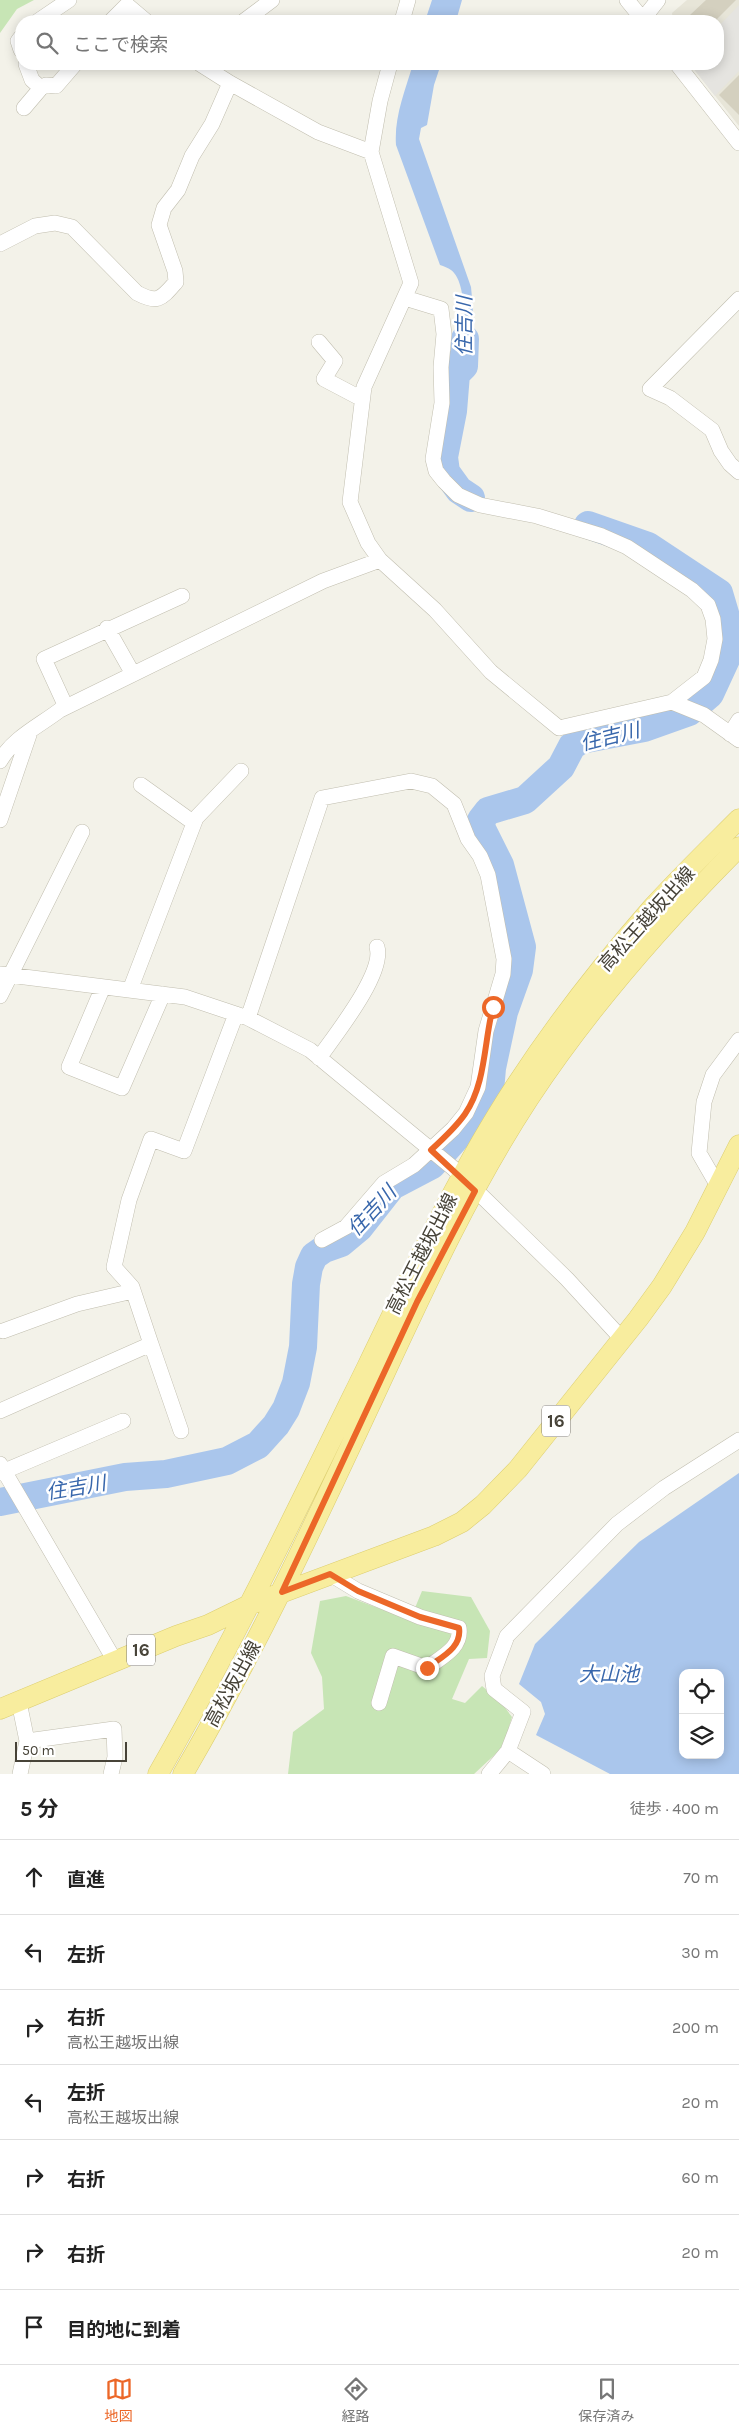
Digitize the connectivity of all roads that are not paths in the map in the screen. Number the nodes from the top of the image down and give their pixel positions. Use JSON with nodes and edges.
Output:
{"nodes":[{"id":1,"x":69,"y":0,"type":"edge"},
{"id":2,"x":272,"y":0,"type":"edge"},
{"id":3,"x":408,"y":0,"type":"edge"},
{"id":4,"x":627,"y":0,"type":"edge"},
{"id":5,"x":658,"y":0,"type":"edge"},
{"id":6,"x":125,"y":2,"type":"edge"},
{"id":7,"x":47,"y":15,"type":"edge"},
{"id":8,"x":115,"y":15,"type":"edge"},
{"id":9,"x":139,"y":15,"type":"edge"},
{"id":10,"x":252,"y":15,"type":"edge"},
{"id":11,"x":404,"y":15,"type":"edge"},
{"id":12,"x":639,"y":15,"type":"edge"},
{"id":13,"x":647,"y":15,"type":"edge"},
{"id":14,"x":28,"y":70,"type":"edge"},
{"id":15,"x":70,"y":70,"type":"edge"},
{"id":16,"x":209,"y":70,"type":"edge"},
{"id":17,"x":388,"y":70,"type":"edge"},
{"id":18,"x":682,"y":70,"type":"edge"},
{"id":19,"x":230,"y":83,"type":"junction"},
{"id":20,"x":42,"y":88,"type":"junction"},
{"id":21,"x":24,"y":108,"type":"dead end"},
{"id":22,"x":739,"y":143,"type":"edge"},
{"id":23,"x":371,"y":152,"type":"junction"},
{"id":24,"x":0,"y":244,"type":"edge"},
{"id":25,"x":405,"y":298,"type":"junction"},
{"id":26,"x":739,"y":299,"type":"edge"},
{"id":27,"x":319,"y":342,"type":"dead end"},
{"id":28,"x":362,"y":399,"type":"junction"},
{"id":29,"x":739,"y":472,"type":"edge"},
{"id":30,"x":380,"y":560,"type":"junction"},
{"id":31,"x":182,"y":596,"type":"dead end"},
{"id":32,"x":107,"y":628,"type":"junction"},
{"id":33,"x":133,"y":674,"type":"junction"},
{"id":34,"x":672,"y":702,"type":"junction"},
{"id":35,"x":66,"y":707,"type":"junction"},
{"id":36,"x":739,"y":720,"type":"edge"},
{"id":37,"x":30,"y":732,"type":"junction"},
{"id":38,"x":734,"y":737,"type":"edge"},
{"id":39,"x":0,"y":761,"type":"edge"},
{"id":40,"x":240,"y":771,"type":"dead end"},
{"id":41,"x":141,"y":785,"type":"dead end"},
{"id":42,"x":739,"y":819,"type":"edge"},
{"id":43,"x":0,"y":820,"type":"edge"},
{"id":44,"x":194,"y":822,"type":"junction"},
{"id":45,"x":82,"y":832,"type":"dead end"},
{"id":46,"x":739,"y":847,"type":"edge"},
{"id":47,"x":377,"y":947,"type":"dead end"},
{"id":48,"x":6,"y":975,"type":"edge"},
{"id":49,"x":103,"y":986,"type":"junction"},
{"id":50,"x":130,"y":990,"type":"junction"},
{"id":51,"x":163,"y":994,"type":"junction"},
{"id":52,"x":0,"y":996,"type":"edge"},
{"id":53,"x":242,"y":1016,"type":"junction"},
{"id":54,"x":739,"y":1040,"type":"edge"},
{"id":55,"x":319,"y":1058,"type":"junction"},
{"id":56,"x":739,"y":1145,"type":"edge"},
{"id":57,"x":438,"y":1156,"type":"junction"},
{"id":58,"x":468,"y":1184,"type":"junction"},
{"id":59,"x":718,"y":1186,"type":"junction"},
{"id":60,"x":322,"y":1240,"type":"dead end"},
{"id":61,"x":133,"y":1291,"type":"junction"},
{"id":62,"x":3,"y":1331,"type":"dead end"},
{"id":63,"x":622,"y":1339,"type":"junction"},
{"id":64,"x":151,"y":1344,"type":"junction"},
{"id":65,"x":0,"y":1411,"type":"edge"},
{"id":66,"x":123,"y":1421,"type":"dead end"},
{"id":67,"x":181,"y":1430,"type":"dead end"},
{"id":68,"x":739,"y":1440,"type":"edge"},
{"id":69,"x":1,"y":1469,"type":"edge"},
{"id":70,"x":330,"y":1574,"type":"junction"},
{"id":71,"x":282,"y":1592,"type":"junction"},
{"id":72,"x":249,"y":1605,"type":"junction"},
{"id":73,"x":115,"y":1661,"type":"junction"},
{"id":74,"x":19,"y":1702,"type":"junction"},
{"id":75,"x":379,"y":1702,"type":"dead end"},
{"id":76,"x":0,"y":1709,"type":"edge"},
{"id":77,"x":27,"y":1741,"type":"junction"},
{"id":78,"x":508,"y":1751,"type":"junction"},
{"id":79,"x":20,"y":1774,"type":"edge"},
{"id":80,"x":111,"y":1774,"type":"edge"},
{"id":81,"x":158,"y":1774,"type":"edge"},
{"id":82,"x":182,"y":1774,"type":"edge"},
{"id":83,"x":489,"y":1774,"type":"edge"},
{"id":84,"x":544,"y":1774,"type":"edge"}],
"edges":[{"from":1,"to":7,"type":"street"},
{"from":2,"to":10,"type":"street"},
{"from":3,"to":11,"type":"street"},
{"from":4,"to":12,"type":"street"},
{"from":5,"to":13,"type":"street"},
{"from":6,"to":8,"type":"street"},
{"from":6,"to":9,"type":"street"},
{"from":14,"to":20,"type":"street"},
{"from":15,"to":20,"type":"street"},
{"from":16,"to":19,"type":"street"},
{"from":17,"to":23,"type":"street"},
{"from":18,"to":22,"type":"street"},
{"from":19,"to":23,"type":"street"},
{"from":19,"to":24,"type":"street"},
{"from":20,"to":21,"type":"street"},
{"from":23,"to":25,"type":"street"},
{"from":25,"to":28,"type":"street"},
{"from":25,"to":34,"type":"street"},
{"from":26,"to":29,"type":"street"},
{"from":27,"to":28,"type":"street"},
{"from":28,"to":30,"type":"street"},
{"from":30,"to":33,"type":"street"},
{"from":30,"to":34,"type":"street"},
{"from":31,"to":32,"type":"street"},
{"from":32,"to":33,"type":"street"},
{"from":32,"to":35,"type":"street"},
{"from":33,"to":35,"type":"street"},
{"from":34,"to":38,"type":"street"},
{"from":35,"to":37,"type":"street"},
{"from":36,"to":38,"type":"street"},
{"from":37,"to":39,"type":"street"},
{"from":37,"to":43,"type":"street"},
{"from":40,"to":44,"type":"street"},
{"from":41,"to":44,"type":"street"},
{"from":42,"to":58,"type":"main road","name":"高松王越坂出線"},
{"from":44,"to":50,"type":"street"},
{"from":45,"to":48,"type":"street"},
{"from":46,"to":58,"type":"main road","name":"高松王越坂出線"},
{"from":47,"to":55,"type":"street"},
{"from":48,"to":49,"type":"street"},
{"from":48,"to":52,"type":"street"},
{"from":49,"to":50,"type":"street"},
{"from":49,"to":51,"type":"street"},
{"from":50,"to":51,"type":"street"},
{"from":51,"to":53,"type":"street"},
{"from":53,"to":55,"type":"street"},
{"from":53,"to":57,"type":"street"},
{"from":53,"to":61,"type":"street"},
{"from":54,"to":59,"type":"street"},
{"from":55,"to":57,"type":"street"},
{"from":56,"to":59,"type":"main road","number":"16"},
{"from":57,"to":58,"type":"street"},
{"from":57,"to":60,"type":"street"},
{"from":58,"to":63,"type":"street"},
{"from":58,"to":71,"type":"main road","name":"高松王越坂出線"},
{"from":58,"to":72,"type":"main road","name":"高松王越坂出線"},
{"from":59,"to":63,"type":"main road","number":"16"},
{"from":61,"to":62,"type":"street"},
{"from":61,"to":64,"type":"street"},
{"from":63,"to":70,"type":"main road","number":"16"},
{"from":64,"to":65,"type":"street"},
{"from":64,"to":67,"type":"street"},
{"from":66,"to":69,"type":"street"},
{"from":68,"to":78,"type":"street"},
{"from":69,"to":73,"type":"street"},
{"from":70,"to":71,"type":"main road","number":"16"},
{"from":70,"to":75,"type":"street"},
{"from":71,"to":72,"type":"main road","number":"16"},
{"from":71,"to":82,"type":"main road","name":"高松坂出線"},
{"from":72,"to":73,"type":"main road","number":"16"},
{"from":72,"to":81,"type":"main road","name":"高松坂出線"},
{"from":73,"to":74,"type":"main road","number":"16"},
{"from":74,"to":76,"type":"main road","number":"16"},
{"from":74,"to":77,"type":"street"},
{"from":77,"to":79,"type":"street"},
{"from":77,"to":80,"type":"street"},
{"from":78,"to":83,"type":"street"},
{"from":78,"to":84,"type":"street"}]}
